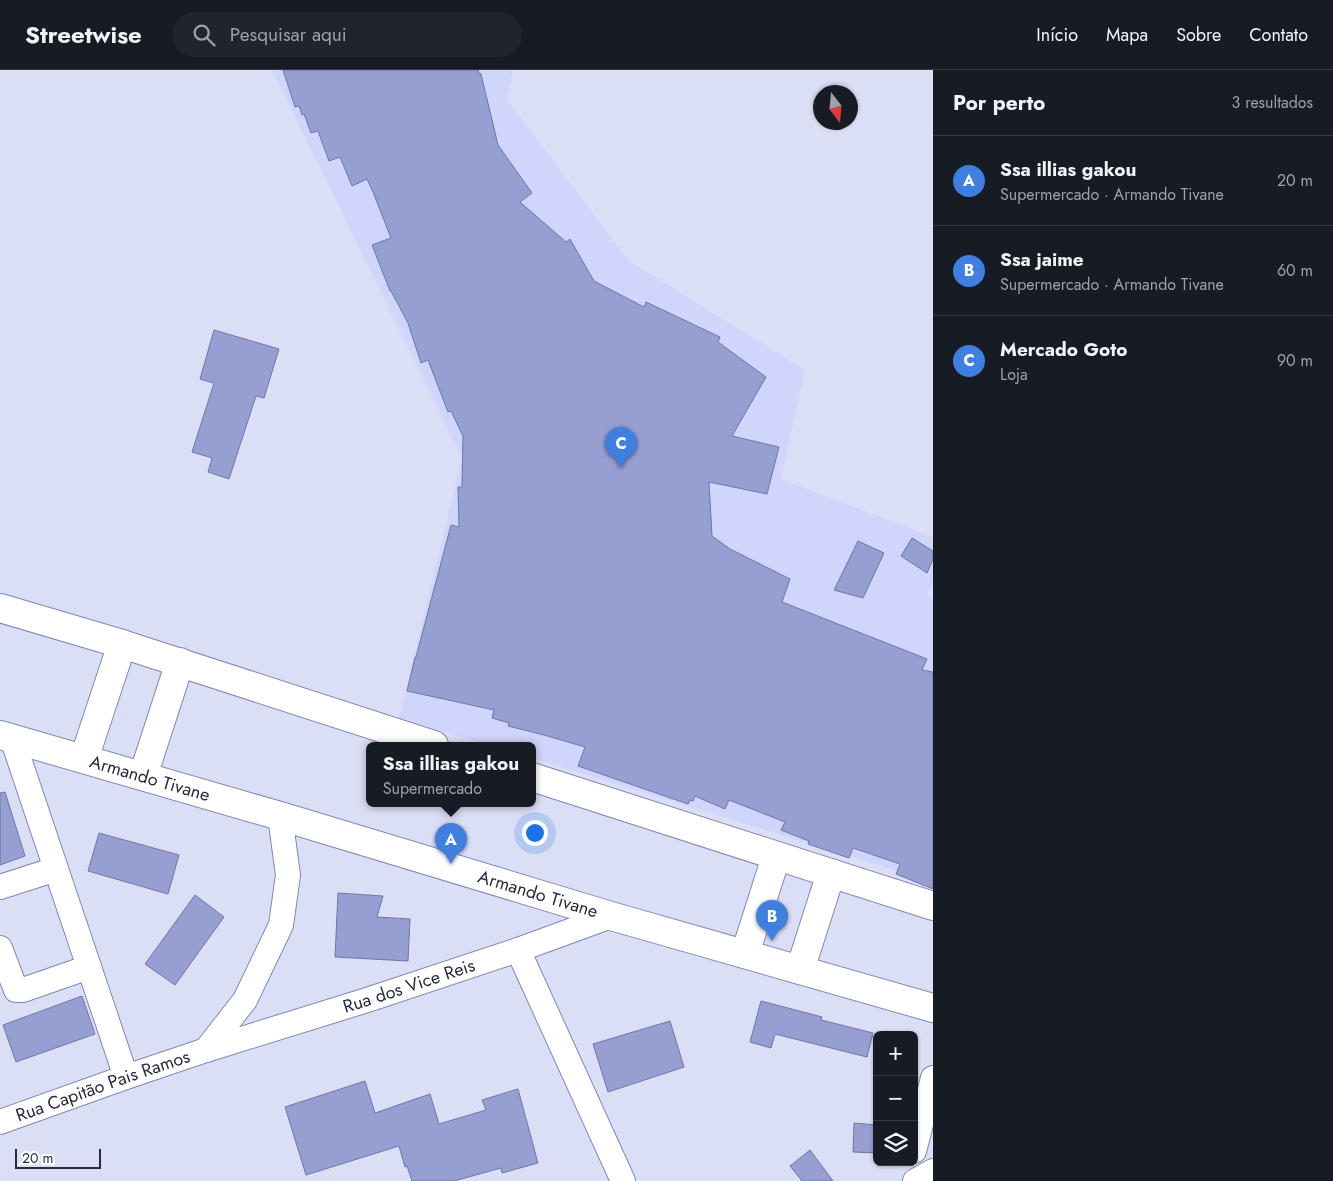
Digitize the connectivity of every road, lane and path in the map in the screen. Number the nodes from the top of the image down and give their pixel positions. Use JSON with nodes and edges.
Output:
{"nodes":[{"id":1,"x":0,"y":608,"type":"edge"},
{"id":2,"x":122,"y":644,"type":"junction"},
{"id":3,"x":180,"y":662,"type":"junction"},
{"id":4,"x":6,"y":737,"type":"edge"},
{"id":5,"x":425,"y":742,"type":"edge"},
{"id":6,"x":84,"y":759,"type":"junction"},
{"id":7,"x":143,"y":776,"type":"junction"},
{"id":8,"x":536,"y":778,"type":"edge"},
{"id":9,"x":280,"y":816,"type":"junction"},
{"id":10,"x":776,"y":857,"type":"junction"},
{"id":11,"x":56,"y":869,"type":"junction"},
{"id":12,"x":831,"y":873,"type":"junction"},
{"id":13,"x":0,"y":887,"type":"edge"},
{"id":14,"x":933,"y":906,"type":"edge"},
{"id":15,"x":611,"y":916,"type":"junction"},
{"id":16,"x":0,"y":948,"type":"edge"},
{"id":17,"x":518,"y":950,"type":"junction"},
{"id":18,"x":745,"y":954,"type":"junction"},
{"id":19,"x":88,"y":967,"type":"junction"},
{"id":20,"x":800,"y":970,"type":"junction"},
{"id":21,"x":933,"y":1008,"type":"edge"},
{"id":22,"x":206,"y":1050,"type":"junction"},
{"id":23,"x":126,"y":1077,"type":"junction"},
{"id":24,"x":933,"y":1078,"type":"edge"},
{"id":25,"x":0,"y":1122,"type":"edge"},
{"id":26,"x":918,"y":1136,"type":"edge"},
{"id":27,"x":910,"y":1166,"type":"edge"},
{"id":28,"x":933,"y":1171,"type":"edge"},
{"id":29,"x":624,"y":1181,"type":"edge"},
{"id":30,"x":906,"y":1181,"type":"edge"},
{"id":31,"x":915,"y":1181,"type":"edge"}],
"edges":[{"from":1,"to":2,"type":"street"},
{"from":2,"to":3,"type":"street"},
{"from":2,"to":6,"type":"street"},
{"from":3,"to":5,"type":"street"},
{"from":3,"to":7,"type":"street"},
{"from":4,"to":6,"type":"street","name":"Armando Tivane"},
{"from":4,"to":11,"type":"street"},
{"from":6,"to":7,"type":"street","name":"Armando Tivane"},
{"from":7,"to":9,"type":"street","name":"Armando Tivane"},
{"from":8,"to":10,"type":"street"},
{"from":9,"to":15,"type":"street","name":"Armando Tivane"},
{"from":9,"to":22,"type":"street"},
{"from":10,"to":12,"type":"street"},
{"from":10,"to":18,"type":"street"},
{"from":11,"to":13,"type":"street"},
{"from":11,"to":19,"type":"street"},
{"from":12,"to":14,"type":"street"},
{"from":12,"to":20,"type":"street"},
{"from":15,"to":17,"type":"street","name":"Rua dos Vice Reis"},
{"from":15,"to":18,"type":"street","name":"Armando Tivane"},
{"from":16,"to":19,"type":"street"},
{"from":17,"to":22,"type":"street","name":"Rua dos Vice Reis"},
{"from":17,"to":29,"type":"street"},
{"from":18,"to":20,"type":"street","name":"Armando Tivane"},
{"from":19,"to":23,"type":"street"},
{"from":20,"to":21,"type":"street","name":"Armando Tivane"},
{"from":22,"to":23,"type":"street","name":"Rua Capitão Pais Ramos"},
{"from":23,"to":25,"type":"street","name":"Rua Capitão Pais Ramos"},
{"from":24,"to":26,"type":"street"},
{"from":27,"to":30,"type":"street"},
{"from":28,"to":31,"type":"street"}]}
